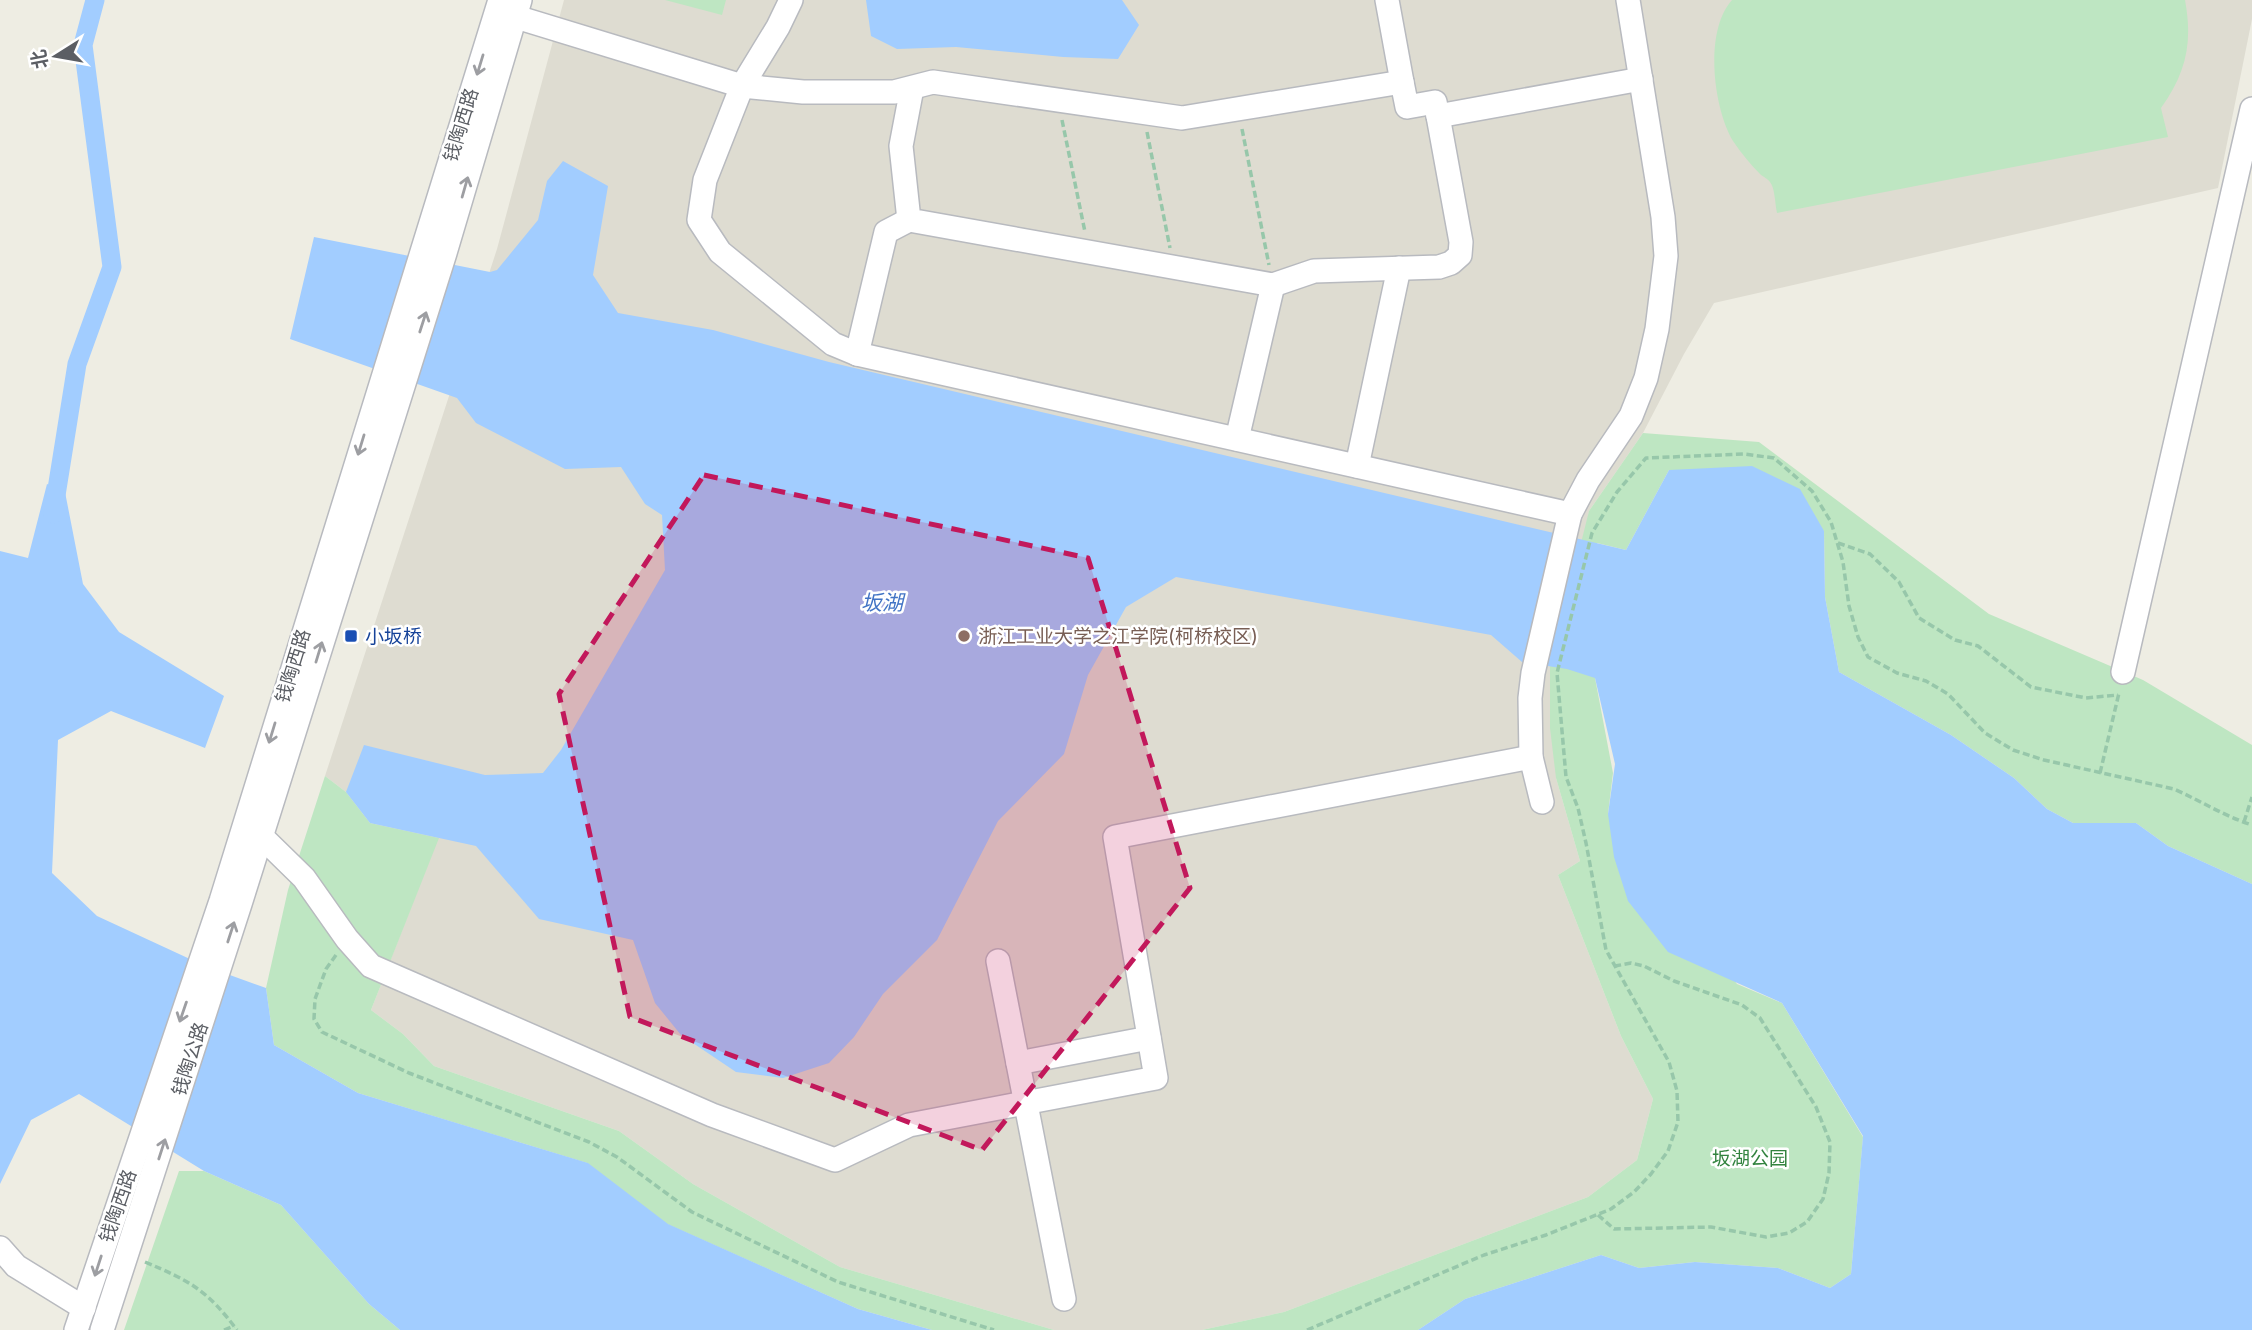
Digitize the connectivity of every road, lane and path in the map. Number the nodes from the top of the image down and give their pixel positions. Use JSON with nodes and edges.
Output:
{"nodes":[{"id":1,"x":791,"y":0,"type":"edge"},
{"id":2,"x":1387,"y":0,"type":"edge"},
{"id":3,"x":1628,"y":0,"type":"edge"},
{"id":4,"x":508,"y":7,"type":"edge"},
{"id":5,"x":1641,"y":79,"type":"junction"},
{"id":6,"x":1402,"y":82,"type":"junction"},
{"id":7,"x":742,"y":86,"type":"junction"},
{"id":8,"x":912,"y":88,"type":"junction"},
{"id":9,"x":1059,"y":101,"type":"junction"},
{"id":10,"x":1238,"y":109,"type":"junction"},
{"id":11,"x":2252,"y":109,"type":"edge"},
{"id":12,"x":1143,"y":113,"type":"junction"},
{"id":13,"x":1438,"y":116,"type":"junction"},
{"id":14,"x":909,"y":219,"type":"junction"},
{"id":15,"x":1089,"y":252,"type":"junction"},
{"id":16,"x":1174,"y":267,"type":"junction"},
{"id":17,"x":1399,"y":268,"type":"junction"},
{"id":18,"x":1273,"y":285,"type":"junction"},
{"id":19,"x":857,"y":354,"type":"junction"},
{"id":20,"x":391,"y":383,"type":"junction"},
{"id":21,"x":1237,"y":439,"type":"junction"},
{"id":22,"x":1357,"y":466,"type":"junction"},
{"id":23,"x":1570,"y":514,"type":"junction"},
{"id":24,"x":1837,"y":542,"type":"junction"},
{"id":25,"x":2123,"y":672,"type":"joint"},
{"id":26,"x":2118,"y":695,"type":"junction"},
{"id":27,"x":1531,"y":757,"type":"junction"},
{"id":28,"x":2100,"y":773,"type":"junction"},
{"id":29,"x":2252,"y":797,"type":"edge"},
{"id":30,"x":1542,"y":802,"type":"dead end"},
{"id":31,"x":2244,"y":822,"type":"junction"},
{"id":32,"x":2252,"y":825,"type":"edge"},
{"id":33,"x":261,"y":836,"type":"junction"},
{"id":34,"x":230,"y":903,"type":"junction"},
{"id":35,"x":347,"y":939,"type":"junction"},
{"id":36,"x":998,"y":961,"type":"dead end"},
{"id":37,"x":1615,"y":967,"type":"junction"},
{"id":38,"x":1149,"y":1038,"type":"junction"},
{"id":39,"x":1018,"y":1063,"type":"junction"},
{"id":40,"x":1026,"y":1103,"type":"junction"},
{"id":41,"x":141,"y":1214,"type":"joint"},
{"id":42,"x":1598,"y":1215,"type":"junction"},
{"id":43,"x":0,"y":1248,"type":"edge"},
{"id":44,"x":127,"y":1254,"type":"junction"},
{"id":45,"x":1064,"y":1299,"type":"dead end"},
{"id":46,"x":84,"y":1308,"type":"junction"},
{"id":47,"x":235,"y":1328,"type":"edge"},
{"id":48,"x":76,"y":1330,"type":"edge"},
{"id":49,"x":102,"y":1330,"type":"edge"},
{"id":50,"x":224,"y":1330,"type":"edge"},
{"id":51,"x":994,"y":1330,"type":"edge"},
{"id":52,"x":1307,"y":1330,"type":"edge"}],
"edges":[{"from":1,"to":7,"type":"street"},
{"from":2,"to":6,"type":"street"},
{"from":3,"to":5,"type":"street"},
{"from":4,"to":7,"type":"street"},
{"from":4,"to":20,"type":"street","name":"钱陶西路"},
{"from":5,"to":13,"type":"street"},
{"from":5,"to":23,"type":"street"},
{"from":6,"to":10,"type":"street"},
{"from":6,"to":13,"type":"street"},
{"from":7,"to":8,"type":"street"},
{"from":7,"to":19,"type":"street"},
{"from":8,"to":9,"type":"street"},
{"from":8,"to":14,"type":"street"},
{"from":9,"to":12,"type":"street"},
{"from":9,"to":15,"type":"path"},
{"from":10,"to":12,"type":"street"},
{"from":10,"to":18,"type":"path"},
{"from":11,"to":25,"type":"street"},
{"from":12,"to":16,"type":"path"},
{"from":13,"to":17,"type":"street"},
{"from":14,"to":15,"type":"street"},
{"from":14,"to":19,"type":"street"},
{"from":15,"to":16,"type":"street"},
{"from":16,"to":18,"type":"street"},
{"from":17,"to":18,"type":"street"},
{"from":17,"to":22,"type":"street"},
{"from":18,"to":21,"type":"street"},
{"from":19,"to":21,"type":"street"},
{"from":33,"to":20,"type":"street","name":"钱陶西路","one_way":true},
{"from":20,"to":34,"type":"street","name":"钱陶西路","one_way":true},
{"from":21,"to":22,"type":"street"},
{"from":22,"to":23,"type":"street"},
{"from":23,"to":27,"type":"street"},
{"from":24,"to":26,"type":"path"},
{"from":24,"to":28,"type":"path"},
{"from":24,"to":37,"type":"path"},
{"from":25,"to":26,"type":"path"},
{"from":26,"to":28,"type":"path"},
{"from":27,"to":30,"type":"street"},
{"from":27,"to":38,"type":"street"},
{"from":28,"to":31,"type":"path"},
{"from":29,"to":31,"type":"path"},
{"from":31,"to":32,"type":"path"},
{"from":33,"to":34,"type":"street","name":"钱陶西路"},
{"from":33,"to":35,"type":"street"},
{"from":41,"to":34,"type":"street","name":"钱陶公路","one_way":true},
{"from":34,"to":46,"type":"street","name":"钱陶西路","one_way":true},
{"from":35,"to":40,"type":"street"},
{"from":35,"to":51,"type":"path"},
{"from":36,"to":39,"type":"street"},
{"from":37,"to":42,"type":"path"},
{"from":37,"to":42,"type":"path"},
{"from":38,"to":39,"type":"street"},
{"from":38,"to":40,"type":"street"},
{"from":39,"to":40,"type":"street"},
{"from":40,"to":45,"type":"street"},
{"from":41,"to":44,"type":"street","name":"钱陶西路"},
{"from":42,"to":52,"type":"path"},
{"from":43,"to":46,"type":"street"},
{"from":44,"to":47,"type":"path"},
{"from":44,"to":49,"type":"street","name":"钱陶西路"},
{"from":46,"to":48,"type":"street","name":"钱陶西路"},
{"from":47,"to":50,"type":"path"}]}
